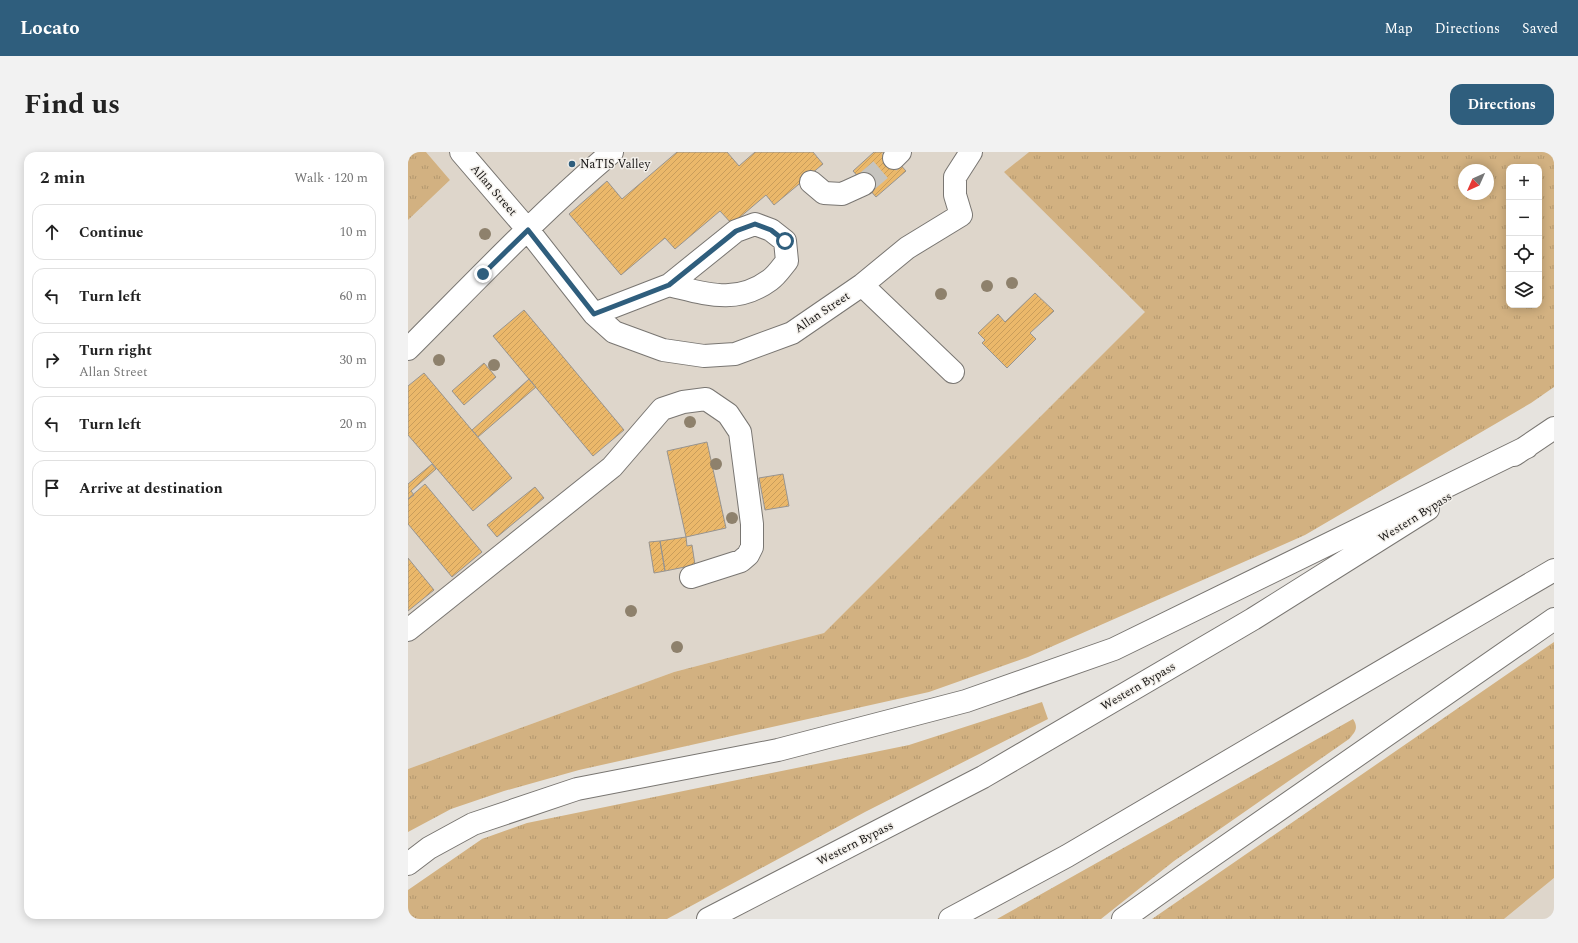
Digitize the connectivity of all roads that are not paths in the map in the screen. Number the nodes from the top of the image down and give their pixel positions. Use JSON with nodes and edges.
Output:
{"nodes":[{"id":1,"x":612,"y":152,"type":"edge"},
{"id":2,"x":971,"y":152,"type":"edge"},
{"id":3,"x":464,"y":153,"type":"edge"},
{"id":4,"x":811,"y":182,"type":"dead end"},
{"id":5,"x":864,"y":184,"type":"tunnel mouth"},
{"id":6,"x":528,"y":230,"type":"junction"},
{"id":7,"x":669,"y":285,"type":"junction"},
{"id":8,"x":862,"y":285,"type":"junction"},
{"id":9,"x":594,"y":314,"type":"junction"},
{"id":10,"x":408,"y":349,"type":"edge"},
{"id":11,"x":953,"y":372,"type":"dead end"},
{"id":12,"x":1554,"y":428,"type":"edge"},
{"id":13,"x":1527,"y":447,"type":"junction"},
{"id":14,"x":1554,"y":570,"type":"edge"},
{"id":15,"x":692,"y":577,"type":"dead end"},
{"id":16,"x":1554,"y":620,"type":"edge"},
{"id":17,"x":408,"y":630,"type":"edge"},
{"id":18,"x":408,"y":864,"type":"edge"},
{"id":19,"x":708,"y":919,"type":"edge"},
{"id":20,"x":950,"y":919,"type":"edge"},
{"id":21,"x":1123,"y":919,"type":"edge"}],
"edges":[{"from":1,"to":6,"type":"main road"},
{"from":2,"to":8,"type":"main road","name":"Allan Street"},
{"from":3,"to":6,"type":"main road","name":"Allan Street"},
{"from":4,"to":5,"type":"main road"},
{"from":6,"to":9,"type":"main road","name":"Allan Street"},
{"from":6,"to":10,"type":"main road"},
{"from":7,"to":7,"type":"main road"},
{"from":7,"to":9,"type":"main road"},
{"from":8,"to":9,"type":"main road","name":"Allan Street"},
{"from":8,"to":11,"type":"main road"},
{"from":12,"to":13,"type":"main road","name":"Western Bypass"},
{"from":13,"to":18,"type":"main road"},
{"from":13,"to":19,"type":"main road","name":"Western Bypass"},
{"from":14,"to":20,"type":"main road"},
{"from":15,"to":17,"type":"main road"},
{"from":16,"to":21,"type":"main road"}]}
